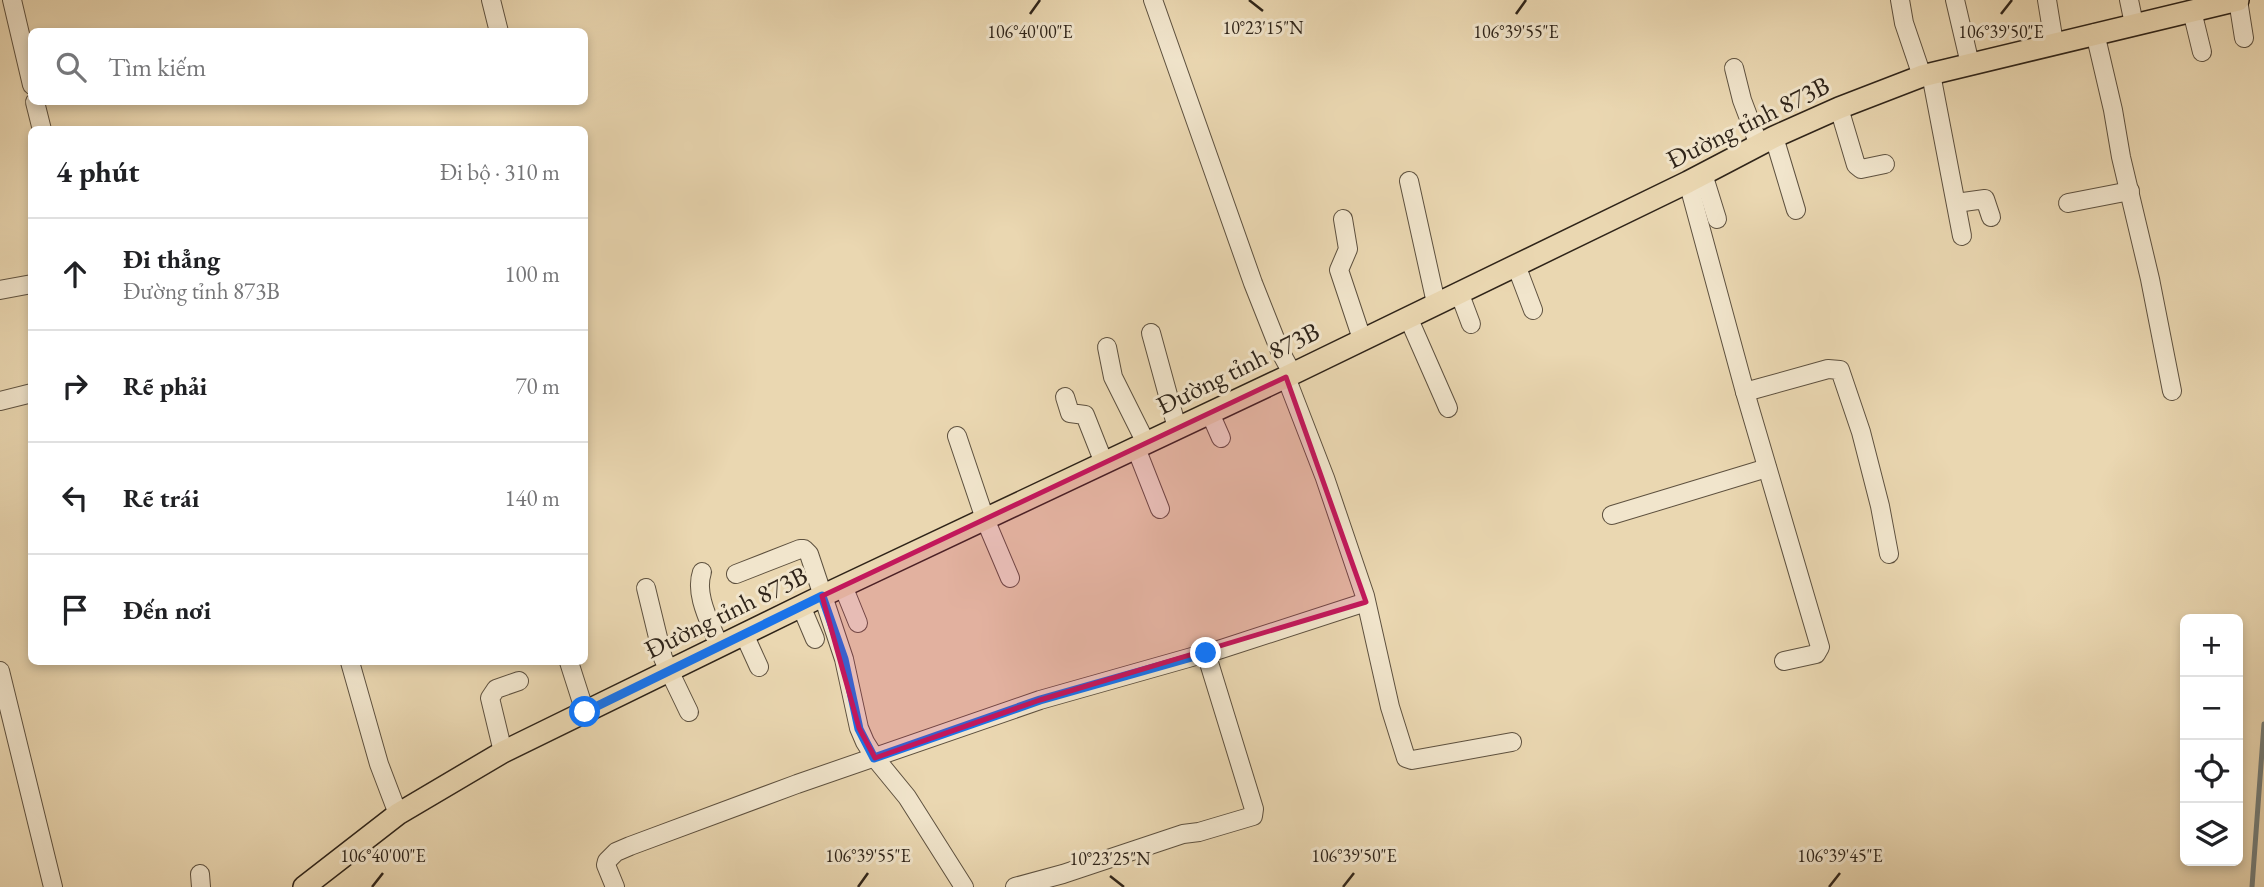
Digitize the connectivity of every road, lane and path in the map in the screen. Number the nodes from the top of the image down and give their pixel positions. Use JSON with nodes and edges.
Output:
{"nodes":[{"id":1,"x":12,"y":0,"type":"edge"},
{"id":2,"x":491,"y":0,"type":"edge"},
{"id":3,"x":1153,"y":0,"type":"edge"},
{"id":4,"x":1900,"y":0,"type":"edge"},
{"id":5,"x":1955,"y":0,"type":"edge"},
{"id":6,"x":2047,"y":0,"type":"edge"},
{"id":7,"x":2129,"y":0,"type":"edge"},
{"id":8,"x":2238,"y":0,"type":"edge"},
{"id":9,"x":2192,"y":10,"type":"junction"},
{"id":10,"x":2134,"y":24,"type":"junction"},
{"id":11,"x":498,"y":28,"type":"edge"},
{"id":12,"x":2095,"y":33,"type":"junction"},
{"id":13,"x":2244,"y":38,"type":"dead end"},
{"id":14,"x":2054,"y":43,"type":"junction"},
{"id":15,"x":2202,"y":52,"type":"dead end"},
{"id":16,"x":1970,"y":64,"type":"junction"},
{"id":17,"x":28,"y":68,"type":"edge"},
{"id":18,"x":1734,"y":68,"type":"dead end"},
{"id":19,"x":1926,"y":75,"type":"junction"},
{"id":20,"x":36,"y":105,"type":"edge"},
{"id":21,"x":1839,"y":108,"type":"junction"},
{"id":22,"x":41,"y":126,"type":"edge"},
{"id":23,"x":1766,"y":141,"type":"junction"},
{"id":24,"x":1885,"y":164,"type":"dead end"},
{"id":25,"x":1696,"y":178,"type":"junction"},
{"id":26,"x":1409,"y":181,"type":"dead end"},
{"id":27,"x":2130,"y":191,"type":"junction"},
{"id":28,"x":1956,"y":203,"type":"junction"},
{"id":29,"x":2068,"y":203,"type":"dead end"},
{"id":30,"x":1796,"y":210,"type":"dead end"},
{"id":31,"x":1991,"y":217,"type":"dead end"},
{"id":32,"x":1343,"y":219,"type":"dead end"},
{"id":33,"x":1717,"y":219,"type":"dead end"},
{"id":34,"x":1962,"y":236,"type":"dead end"},
{"id":35,"x":1516,"y":265,"type":"junction"},
{"id":36,"x":28,"y":285,"type":"edge"},
{"id":37,"x":0,"y":290,"type":"edge"},
{"id":38,"x":1459,"y":292,"type":"junction"},
{"id":39,"x":1436,"y":303,"type":"junction"},
{"id":40,"x":1533,"y":310,"type":"dead end"},
{"id":41,"x":1408,"y":317,"type":"junction"},
{"id":42,"x":1471,"y":324,"type":"dead end"},
{"id":43,"x":1151,"y":334,"type":"dead end"},
{"id":44,"x":1362,"y":339,"type":"junction"},
{"id":45,"x":1107,"y":347,"type":"dead end"},
{"id":46,"x":1289,"y":375,"type":"junction"},
{"id":47,"x":2172,"y":391,"type":"dead end"},
{"id":48,"x":1745,"y":392,"type":"junction"},
{"id":49,"x":28,"y":394,"type":"edge"},
{"id":50,"x":1065,"y":397,"type":"dead end"},
{"id":51,"x":0,"y":401,"type":"edge"},
{"id":52,"x":1448,"y":408,"type":"dead end"},
{"id":53,"x":1210,"y":413,"type":"junction"},
{"id":54,"x":1177,"y":428,"type":"junction"},
{"id":55,"x":957,"y":436,"type":"dead end"},
{"id":56,"x":1221,"y":438,"type":"dead end"},
{"id":57,"x":1141,"y":445,"type":"junction"},
{"id":58,"x":1104,"y":463,"type":"junction"},
{"id":59,"x":1767,"y":468,"type":"junction"},
{"id":60,"x":1160,"y":509,"type":"dead end"},
{"id":61,"x":1612,"y":515,"type":"dead end"},
{"id":62,"x":985,"y":519,"type":"junction"},
{"id":63,"x":1889,"y":554,"type":"dead end"},
{"id":64,"x":702,"y":572,"type":"dead end"},
{"id":65,"x":736,"y":574,"type":"dead end"},
{"id":66,"x":1010,"y":578,"type":"dead end"},
{"id":67,"x":843,"y":586,"type":"junction"},
{"id":68,"x":646,"y":588,"type":"dead end"},
{"id":69,"x":822,"y":596,"type":"junction"},
{"id":70,"x":1366,"y":602,"type":"junction"},
{"id":71,"x":800,"y":606,"type":"junction"},
{"id":72,"x":858,"y":623,"type":"dead end"},
{"id":73,"x":744,"y":634,"type":"junction"},
{"id":74,"x":815,"y":639,"type":"dead end"},
{"id":75,"x":719,"y":646,"type":"junction"},
{"id":76,"x":1206,"y":654,"type":"junction"},
{"id":77,"x":1784,"y":661,"type":"dead end"},
{"id":78,"x":351,"y":665,"type":"edge"},
{"id":79,"x":570,"y":665,"type":"edge"},
{"id":80,"x":759,"y":667,"type":"dead end"},
{"id":81,"x":0,"y":671,"type":"edge"},
{"id":82,"x":668,"y":671,"type":"junction"},
{"id":83,"x":519,"y":681,"type":"dead end"},
{"id":84,"x":585,"y":712,"type":"junction"},
{"id":85,"x":689,"y":712,"type":"dead end"},
{"id":86,"x":8,"y":737,"type":"edge"},
{"id":87,"x":1513,"y":742,"type":"dead end"},
{"id":88,"x":503,"y":752,"type":"junction"},
{"id":89,"x":874,"y":758,"type":"junction"},
{"id":90,"x":398,"y":814,"type":"junction"},
{"id":91,"x":307,"y":886,"type":"edge"},
{"id":92,"x":53,"y":887,"type":"edge"},
{"id":93,"x":615,"y":887,"type":"edge"},
{"id":94,"x":964,"y":887,"type":"edge"},
{"id":95,"x":1015,"y":887,"type":"edge"}],
"edges":[{"from":1,"to":17,"type":"street"},
{"from":2,"to":11,"type":"street"},
{"from":3,"to":46,"type":"street"},
{"from":4,"to":19,"type":"street"},
{"from":5,"to":16,"type":"street"},
{"from":6,"to":14,"type":"street"},
{"from":7,"to":10,"type":"street"},
{"from":8,"to":9,"type":"main road","name":"Đường tỉnh 873B"},
{"from":8,"to":13,"type":"street"},
{"from":9,"to":10,"type":"main road","name":"Đường tỉnh 873B"},
{"from":9,"to":15,"type":"street"},
{"from":10,"to":12,"type":"main road","name":"Đường tỉnh 873B"},
{"from":12,"to":14,"type":"main road","name":"Đường tỉnh 873B"},
{"from":12,"to":27,"type":"street"},
{"from":14,"to":16,"type":"main road","name":"Đường tỉnh 873B"},
{"from":16,"to":19,"type":"main road","name":"Đường tỉnh 873B"},
{"from":18,"to":23,"type":"street"},
{"from":19,"to":21,"type":"main road","name":"Đường tỉnh 873B"},
{"from":19,"to":28,"type":"street"},
{"from":20,"to":22,"type":"street"},
{"from":21,"to":23,"type":"main road","name":"Đường tỉnh 873B"},
{"from":21,"to":24,"type":"street"},
{"from":23,"to":25,"type":"main road","name":"Đường tỉnh 873B"},
{"from":23,"to":30,"type":"street"},
{"from":25,"to":33,"type":"street"},
{"from":25,"to":35,"type":"main road","name":"Đường tỉnh 873B"},
{"from":25,"to":48,"type":"street"},
{"from":26,"to":39,"type":"street"},
{"from":27,"to":29,"type":"street"},
{"from":27,"to":47,"type":"street"},
{"from":28,"to":31,"type":"street"},
{"from":28,"to":34,"type":"street"},
{"from":32,"to":44,"type":"street"},
{"from":35,"to":38,"type":"main road","name":"Đường tỉnh 873B"},
{"from":35,"to":40,"type":"street"},
{"from":36,"to":37,"type":"street"},
{"from":38,"to":39,"type":"main road","name":"Đường tỉnh 873B"},
{"from":38,"to":42,"type":"street"},
{"from":39,"to":41,"type":"main road","name":"Đường tỉnh 873B"},
{"from":41,"to":44,"type":"main road","name":"Đường tỉnh 873B"},
{"from":41,"to":52,"type":"street"},
{"from":43,"to":54,"type":"street"},
{"from":44,"to":46,"type":"main road","name":"Đường tỉnh 873B"},
{"from":45,"to":57,"type":"street"},
{"from":46,"to":53,"type":"main road","name":"Đường tỉnh 873B"},
{"from":46,"to":70,"type":"street"},
{"from":48,"to":59,"type":"street"},
{"from":48,"to":63,"type":"street"},
{"from":49,"to":51,"type":"street"},
{"from":50,"to":58,"type":"street"},
{"from":53,"to":54,"type":"main road","name":"Đường tỉnh 873B"},
{"from":53,"to":56,"type":"street"},
{"from":54,"to":57,"type":"main road","name":"Đường tỉnh 873B"},
{"from":55,"to":62,"type":"street"},
{"from":57,"to":58,"type":"main road","name":"Đường tỉnh 873B"},
{"from":57,"to":60,"type":"street"},
{"from":58,"to":62,"type":"main road","name":"Đường tỉnh 873B"},
{"from":59,"to":61,"type":"street"},
{"from":59,"to":77,"type":"street"},
{"from":62,"to":66,"type":"street"},
{"from":62,"to":67,"type":"main road","name":"Đường tỉnh 873B"},
{"from":64,"to":75,"type":"street"},
{"from":65,"to":69,"type":"street"},
{"from":67,"to":69,"type":"main road","name":"Đường tỉnh 873B"},
{"from":67,"to":72,"type":"street"},
{"from":68,"to":82,"type":"street"},
{"from":69,"to":71,"type":"main road","name":"Đường tỉnh 873B"},
{"from":69,"to":89,"type":"street"},
{"from":70,"to":76,"type":"street"},
{"from":70,"to":87,"type":"street"},
{"from":71,"to":73,"type":"main road","name":"Đường tỉnh 873B"},
{"from":71,"to":74,"type":"street"},
{"from":73,"to":75,"type":"main road","name":"Đường tỉnh 873B"},
{"from":73,"to":80,"type":"street"},
{"from":75,"to":82,"type":"main road","name":"Đường tỉnh 873B"},
{"from":76,"to":89,"type":"street"},
{"from":76,"to":95,"type":"street"},
{"from":78,"to":90,"type":"street"},
{"from":79,"to":84,"type":"street"},
{"from":81,"to":86,"type":"street"},
{"from":82,"to":84,"type":"main road","name":"Đường tỉnh 873B"},
{"from":82,"to":85,"type":"street"},
{"from":83,"to":88,"type":"street"},
{"from":84,"to":88,"type":"main road","name":"Đường tỉnh 873B"},
{"from":86,"to":92,"type":"street"},
{"from":88,"to":90,"type":"main road","name":"Đường tỉnh 873B"},
{"from":89,"to":93,"type":"street"},
{"from":89,"to":94,"type":"street"},
{"from":90,"to":91,"type":"main road","name":"Đường tỉnh 873B"}]}
